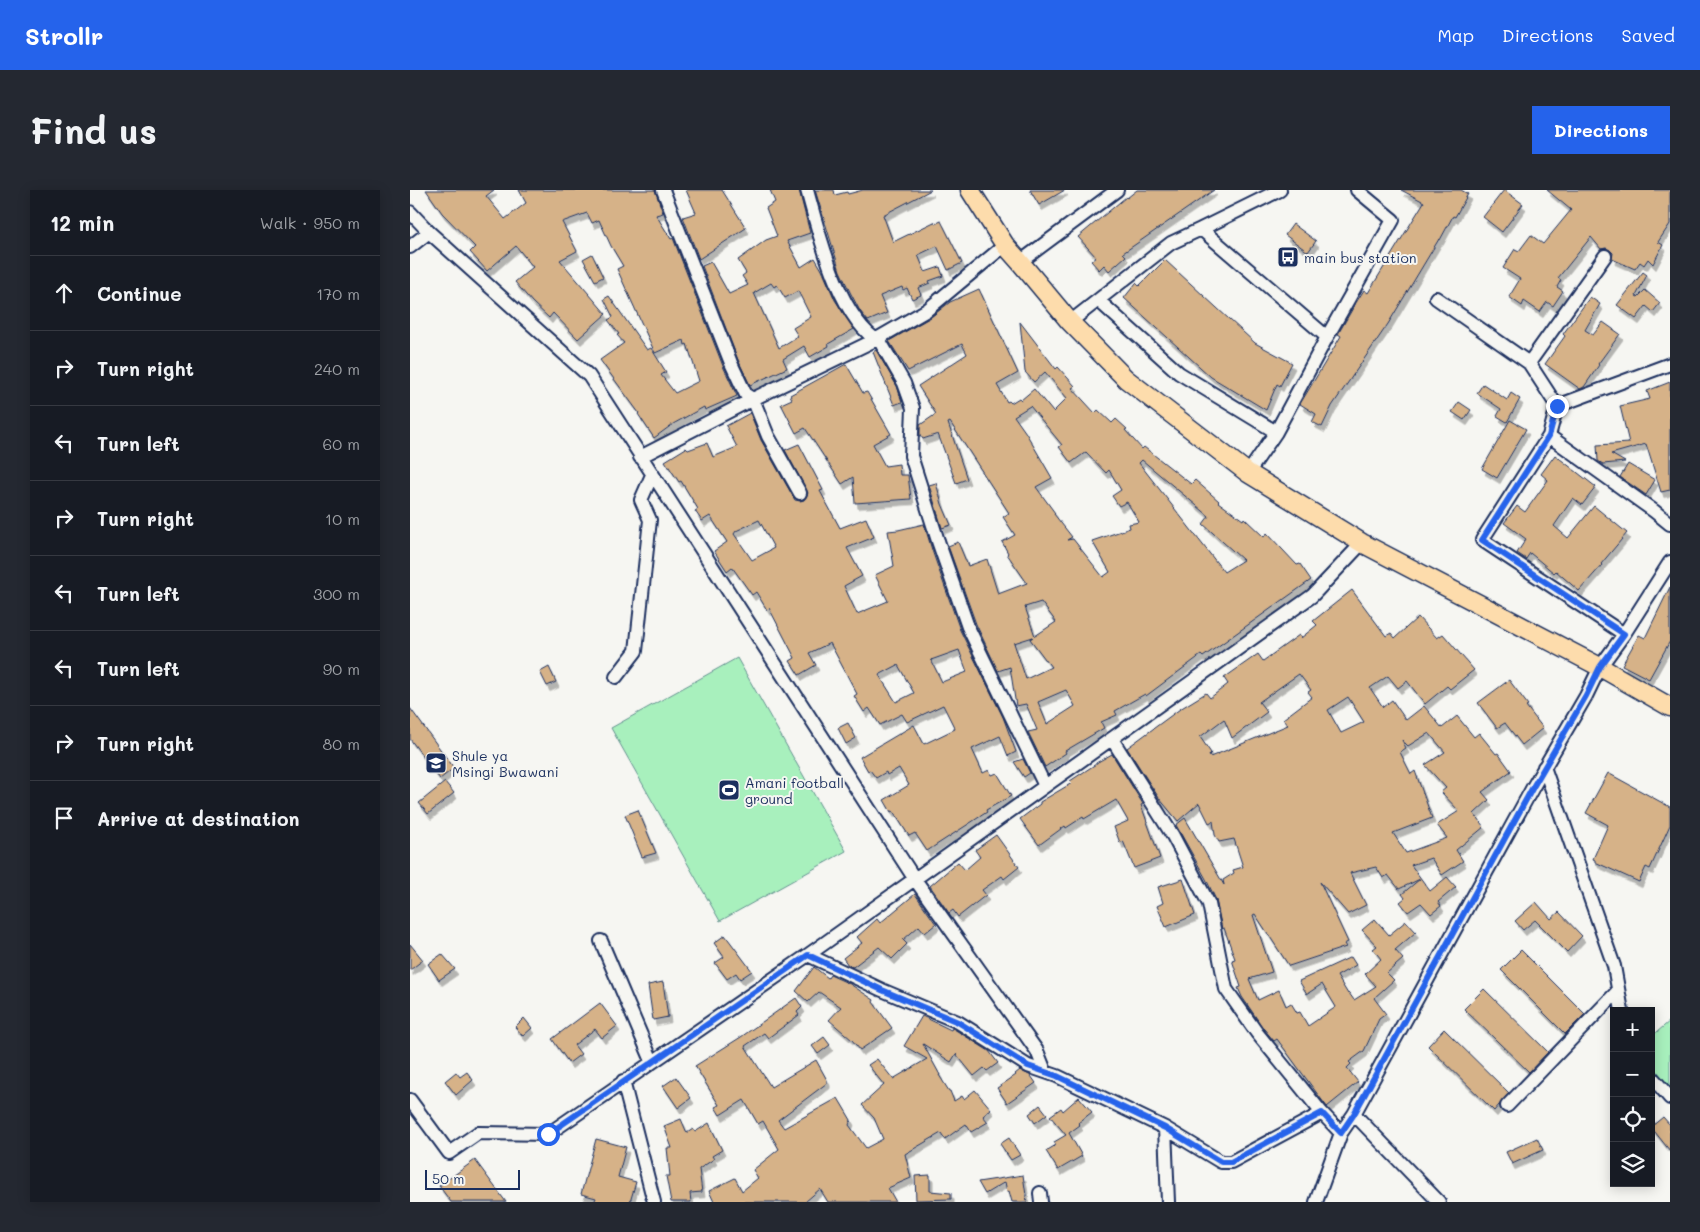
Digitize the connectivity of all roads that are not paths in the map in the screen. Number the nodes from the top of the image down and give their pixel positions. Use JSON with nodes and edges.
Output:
{"nodes":[{"id":1,"x":663,"y":190,"type":"edge"},
{"id":2,"x":807,"y":190,"type":"edge"},
{"id":3,"x":970,"y":190,"type":"edge"},
{"id":4,"x":1117,"y":190,"type":"edge"},
{"id":5,"x":1280,"y":190,"type":"edge"},
{"id":6,"x":1357,"y":190,"type":"edge"},
{"id":7,"x":410,"y":212,"type":"edge"},
{"id":8,"x":1201,"y":230,"type":"junction"},
{"id":9,"x":429,"y":232,"type":"junction"},
{"id":10,"x":1005,"y":244,"type":"junction"},
{"id":11,"x":410,"y":247,"type":"edge"},
{"id":12,"x":1605,"y":256,"type":"dead end"},
{"id":13,"x":1020,"y":262,"type":"junction"},
{"id":14,"x":1436,"y":298,"type":"dead end"},
{"id":15,"x":1099,"y":301,"type":"junction"},
{"id":16,"x":1070,"y":322,"type":"junction"},
{"id":17,"x":1327,"y":337,"type":"junction"},
{"id":18,"x":875,"y":340,"type":"junction"},
{"id":19,"x":1530,"y":363,"type":"junction"},
{"id":20,"x":1670,"y":364,"type":"edge"},
{"id":21,"x":753,"y":399,"type":"junction"},
{"id":22,"x":1557,"y":406,"type":"junction"},
{"id":23,"x":1276,"y":432,"type":"junction"},
{"id":24,"x":1549,"y":436,"type":"junction"},
{"id":25,"x":640,"y":457,"type":"junction"},
{"id":26,"x":1248,"y":473,"type":"junction"},
{"id":27,"x":652,"y":475,"type":"junction"},
{"id":28,"x":800,"y":493,"type":"dead end"},
{"id":29,"x":1670,"y":524,"type":"edge"},
{"id":30,"x":1362,"y":543,"type":"junction"},
{"id":31,"x":1670,"y":562,"type":"edge"},
{"id":32,"x":1624,"y":634,"type":"junction"},
{"id":33,"x":1600,"y":667,"type":"junction"},
{"id":34,"x":616,"y":677,"type":"dead end"},
{"id":35,"x":1670,"y":707,"type":"edge"},
{"id":36,"x":1112,"y":739,"type":"junction"},
{"id":37,"x":1544,"y":768,"type":"junction"},
{"id":38,"x":1045,"y":786,"type":"junction"},
{"id":39,"x":914,"y":878,"type":"junction"},
{"id":40,"x":601,"y":942,"type":"dead end"},
{"id":41,"x":808,"y":955,"type":"junction"},
{"id":42,"x":1618,"y":991,"type":"junction"},
{"id":43,"x":1621,"y":1007,"type":"edge"},
{"id":44,"x":652,"y":1061,"type":"junction"},
{"id":45,"x":1045,"y":1071,"type":"junction"},
{"id":46,"x":623,"y":1081,"type":"junction"},
{"id":47,"x":1655,"y":1081,"type":"edge"},
{"id":48,"x":1670,"y":1098,"type":"edge"},
{"id":49,"x":410,"y":1100,"type":"edge"},
{"id":50,"x":1507,"y":1106,"type":"dead end"},
{"id":51,"x":1322,"y":1113,"type":"junction"},
{"id":52,"x":1354,"y":1114,"type":"junction"},
{"id":53,"x":1165,"y":1128,"type":"junction"},
{"id":54,"x":1341,"y":1133,"type":"junction"},
{"id":55,"x":654,"y":1202,"type":"edge"},
{"id":56,"x":1168,"y":1202,"type":"edge"},
{"id":57,"x":1316,"y":1202,"type":"edge"},
{"id":58,"x":1439,"y":1202,"type":"edge"}],
"edges":[{"from":1,"to":21,"type":"street"},
{"from":2,"to":18,"type":"street"},
{"from":3,"to":10,"type":"highway"},
{"from":4,"to":13,"type":"street"},
{"from":5,"to":8,"type":"street"},
{"from":6,"to":17,"type":"street"},
{"from":7,"to":9,"type":"street"},
{"from":8,"to":15,"type":"street"},
{"from":8,"to":17,"type":"street"},
{"from":9,"to":11,"type":"street"},
{"from":9,"to":25,"type":"street"},
{"from":10,"to":13,"type":"highway"},
{"from":10,"to":18,"type":"street"},
{"from":12,"to":19,"type":"street"},
{"from":13,"to":16,"type":"highway"},
{"from":14,"to":19,"type":"street"},
{"from":15,"to":16,"type":"street"},
{"from":15,"to":23,"type":"street"},
{"from":16,"to":26,"type":"highway"},
{"from":17,"to":23,"type":"street"},
{"from":18,"to":21,"type":"street"},
{"from":18,"to":38,"type":"street"},
{"from":19,"to":22,"type":"street"},
{"from":20,"to":22,"type":"street"},
{"from":21,"to":25,"type":"street"},
{"from":21,"to":28,"type":"street"},
{"from":22,"to":24,"type":"street"},
{"from":23,"to":26,"type":"street"},
{"from":24,"to":29,"type":"street"},
{"from":24,"to":32,"type":"street"},
{"from":25,"to":27,"type":"street"},
{"from":26,"to":30,"type":"highway"},
{"from":27,"to":34,"type":"street"},
{"from":27,"to":39,"type":"street"},
{"from":30,"to":33,"type":"highway"},
{"from":30,"to":36,"type":"street"},
{"from":31,"to":32,"type":"street"},
{"from":32,"to":33,"type":"street"},
{"from":33,"to":35,"type":"highway"},
{"from":33,"to":37,"type":"street"},
{"from":36,"to":38,"type":"street"},
{"from":36,"to":51,"type":"street"},
{"from":37,"to":42,"type":"street"},
{"from":37,"to":52,"type":"street"},
{"from":38,"to":39,"type":"street"},
{"from":39,"to":41,"type":"street"},
{"from":39,"to":45,"type":"street"},
{"from":40,"to":44,"type":"street"},
{"from":41,"to":44,"type":"street"},
{"from":41,"to":45,"type":"street"},
{"from":42,"to":43,"type":"street"},
{"from":42,"to":50,"type":"street"},
{"from":44,"to":46,"type":"street"},
{"from":45,"to":53,"type":"street"},
{"from":46,"to":49,"type":"street"},
{"from":46,"to":55,"type":"street"},
{"from":47,"to":48,"type":"street"},
{"from":51,"to":53,"type":"street"},
{"from":51,"to":54,"type":"street"},
{"from":52,"to":54,"type":"street"},
{"from":52,"to":58,"type":"street"},
{"from":53,"to":56,"type":"street"},
{"from":54,"to":57,"type":"street"}]}
